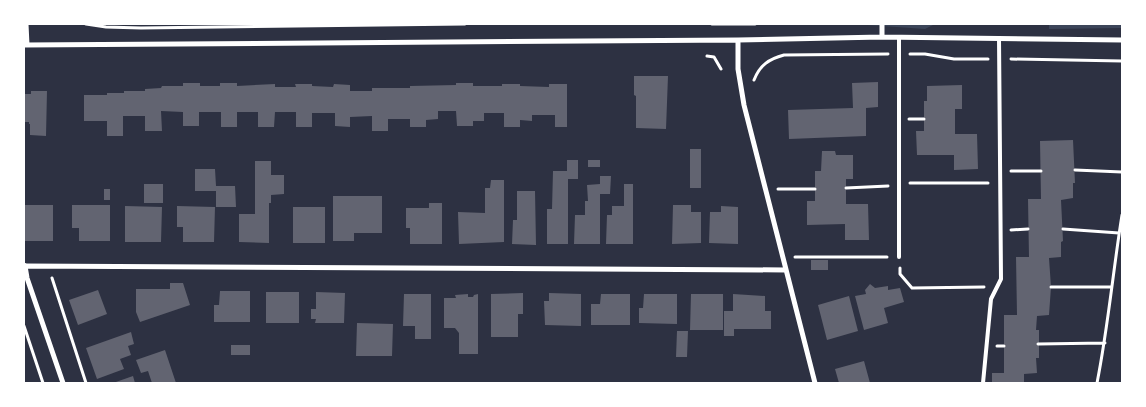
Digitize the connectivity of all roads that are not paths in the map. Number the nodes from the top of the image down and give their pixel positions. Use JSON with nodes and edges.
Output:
{"nodes":[{"id":1,"x":26,"y":24,"type":"edge"},
{"id":2,"x":882,"y":24,"type":"edge"},
{"id":3,"x":882,"y":36,"type":"junction"},
{"id":4,"x":899,"y":37,"type":"junction"},
{"id":5,"x":999,"y":38,"type":"junction"},
{"id":6,"x":738,"y":40,"type":"junction"},
{"id":7,"x":1122,"y":40,"type":"edge"},
{"id":8,"x":26,"y":45,"type":"edge"},
{"id":9,"x":899,"y":257,"type":"road end"},
{"id":10,"x":24,"y":266,"type":"edge"},
{"id":11,"x":786,"y":270,"type":"junction"},
{"id":12,"x":63,"y":383,"type":"edge"},
{"id":13,"x":815,"y":383,"type":"edge"},
{"id":14,"x":983,"y":383,"type":"edge"}],
"edges":[{"from":1,"to":8,"type":"street"},
{"from":2,"to":3,"type":"street"},
{"from":3,"to":4,"type":"street"},
{"from":3,"to":6,"type":"street"},
{"from":4,"to":5,"type":"street"},
{"from":4,"to":9,"type":"lane"},
{"from":5,"to":7,"type":"street"},
{"from":5,"to":14,"type":"lane"},
{"from":6,"to":8,"type":"street"},
{"from":6,"to":11,"type":"street"},
{"from":10,"to":11,"type":"street"},
{"from":10,"to":12,"type":"street"},
{"from":11,"to":13,"type":"street"}]}
